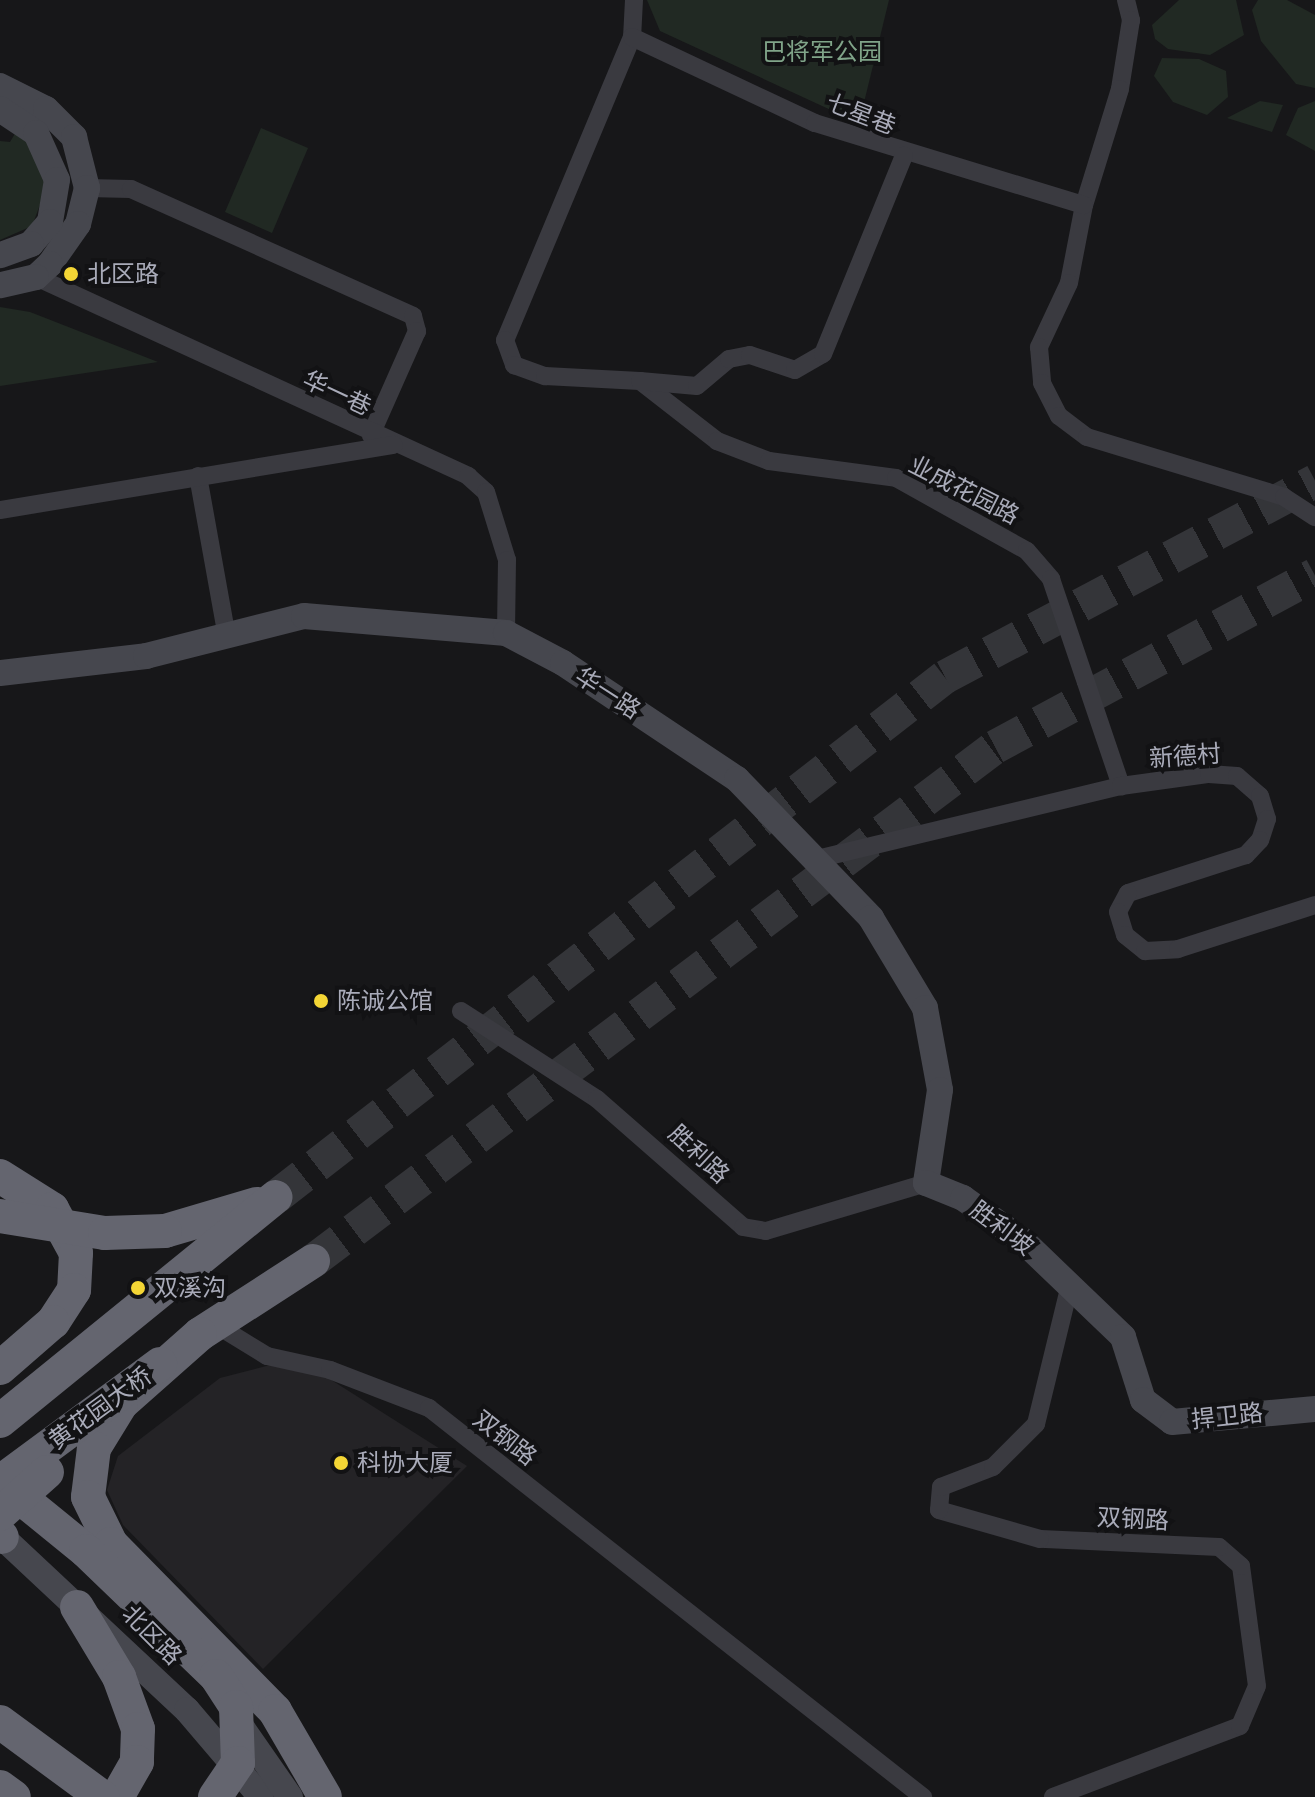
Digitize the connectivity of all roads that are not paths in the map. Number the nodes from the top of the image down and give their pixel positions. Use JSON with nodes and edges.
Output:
{"nodes":[{"id":1,"x":634,"y":0,"type":"edge"},
{"id":2,"x":1126,"y":0,"type":"edge"},
{"id":3,"x":632,"y":37,"type":"junction"},
{"id":4,"x":3,"y":90,"type":"edge"},
{"id":5,"x":904,"y":156,"type":"junction"},
{"id":6,"x":87,"y":188,"type":"junction"},
{"id":7,"x":1084,"y":205,"type":"junction"},
{"id":8,"x":0,"y":255,"type":"edge"},
{"id":9,"x":36,"y":277,"type":"junction"},
{"id":10,"x":0,"y":285,"type":"edge"},
{"id":11,"x":640,"y":381,"type":"junction"},
{"id":12,"x":371,"y":435,"type":"junction"},
{"id":13,"x":394,"y":445,"type":"junction"},
{"id":14,"x":198,"y":476,"type":"junction"},
{"id":15,"x":0,"y":510,"type":"edge"},
{"id":16,"x":1315,"y":517,"type":"edge"},
{"id":17,"x":226,"y":632,"type":"junction"},
{"id":18,"x":506,"y":633,"type":"junction"},
{"id":19,"x":0,"y":673,"type":"edge"},
{"id":20,"x":1121,"y":786,"type":"junction"},
{"id":21,"x":821,"y":858,"type":"junction"},
{"id":22,"x":1315,"y":905,"type":"edge"},
{"id":23,"x":461,"y":1011,"type":"dead end"},
{"id":24,"x":0,"y":1176,"type":"edge"},
{"id":25,"x":926,"y":1183,"type":"junction"},
{"id":26,"x":0,"y":1216,"type":"edge"},
{"id":27,"x":313,"y":1261,"type":"tunnel mouth"},
{"id":28,"x":1070,"y":1285,"type":"junction"},
{"id":29,"x":207,"y":1329,"type":"junction"},
{"id":30,"x":160,"y":1364,"type":"junction"},
{"id":31,"x":0,"y":1368,"type":"edge"},
{"id":32,"x":121,"y":1404,"type":"junction"},
{"id":33,"x":1315,"y":1409,"type":"edge"},
{"id":34,"x":0,"y":1421,"type":"edge"},
{"id":35,"x":0,"y":1483,"type":"edge"},
{"id":36,"x":1,"y":1531,"type":"edge"},
{"id":37,"x":77,"y":1607,"type":"junction"},
{"id":38,"x":0,"y":1722,"type":"edge"},
{"id":39,"x":0,"y":1787,"type":"edge"},
{"id":40,"x":14,"y":1797,"type":"edge"},
{"id":41,"x":102,"y":1797,"type":"edge"},
{"id":42,"x":117,"y":1797,"type":"edge"},
{"id":43,"x":215,"y":1797,"type":"edge"},
{"id":44,"x":261,"y":1797,"type":"edge"},
{"id":45,"x":290,"y":1797,"type":"edge"},
{"id":46,"x":325,"y":1797,"type":"edge"},
{"id":47,"x":923,"y":1797,"type":"edge"},
{"id":48,"x":1053,"y":1797,"type":"edge"}],
"edges":[{"from":1,"to":3,"type":"street"},
{"from":2,"to":7,"type":"street"},
{"from":3,"to":5,"type":"street","name":"七星巷"},
{"from":3,"to":11,"type":"street"},
{"from":4,"to":6,"type":"street"},
{"from":4,"to":8,"type":"street"},
{"from":5,"to":7,"type":"street","name":"七星巷"},
{"from":5,"to":11,"type":"street"},
{"from":6,"to":9,"type":"street"},
{"from":6,"to":12,"type":"street"},
{"from":7,"to":16,"type":"street"},
{"from":9,"to":10,"type":"street"},
{"from":9,"to":12,"type":"street","name":"华一巷"},
{"from":11,"to":20,"type":"street","name":"业成花园路"},
{"from":12,"to":13,"type":"street","name":"华一巷"},
{"from":13,"to":14,"type":"street"},
{"from":13,"to":18,"type":"street","name":"华一巷"},
{"from":14,"to":15,"type":"street"},
{"from":14,"to":17,"type":"street"},
{"from":17,"to":18,"type":"street","name":"华一路"},
{"from":17,"to":19,"type":"street","name":"华一路"},
{"from":18,"to":21,"type":"street","name":"华一路"},
{"from":20,"to":21,"type":"street","name":"新德村"},
{"from":20,"to":22,"type":"street","name":"新德村"},
{"from":21,"to":25,"type":"street","name":"华一路"},
{"from":23,"to":25,"type":"street","name":"胜利路"},
{"from":24,"to":31,"type":"highway"},
{"from":25,"to":28,"type":"street","name":"胜利坡"},
{"from":26,"to":34,"type":"highway","name":"黄花园大桥","bridge":true},
{"from":27,"to":29,"type":"highway","name":"黄花园大桥"},
{"from":28,"to":33,"type":"street","name":"捍卫路"},
{"from":28,"to":48,"type":"street","name":"双钢路"},
{"from":29,"to":30,"type":"highway","name":"黄花园大桥"},
{"from":29,"to":47,"type":"street","name":"双钢路"},
{"from":30,"to":32,"type":"highway","bridge":true},
{"from":30,"to":35,"type":"highway","name":"黄花园大桥","bridge":true},
{"from":32,"to":36,"type":"highway","bridge":true},
{"from":32,"to":46,"type":"highway"},
{"from":35,"to":43,"type":"highway","bridge":true},
{"from":35,"to":45,"type":"street","name":"北区路"},
{"from":36,"to":37,"type":"street","name":"北区路"},
{"from":37,"to":42,"type":"highway"},
{"from":37,"to":44,"type":"street","name":"北区路"},
{"from":38,"to":41,"type":"highway"},
{"from":39,"to":40,"type":"highway"}]}
